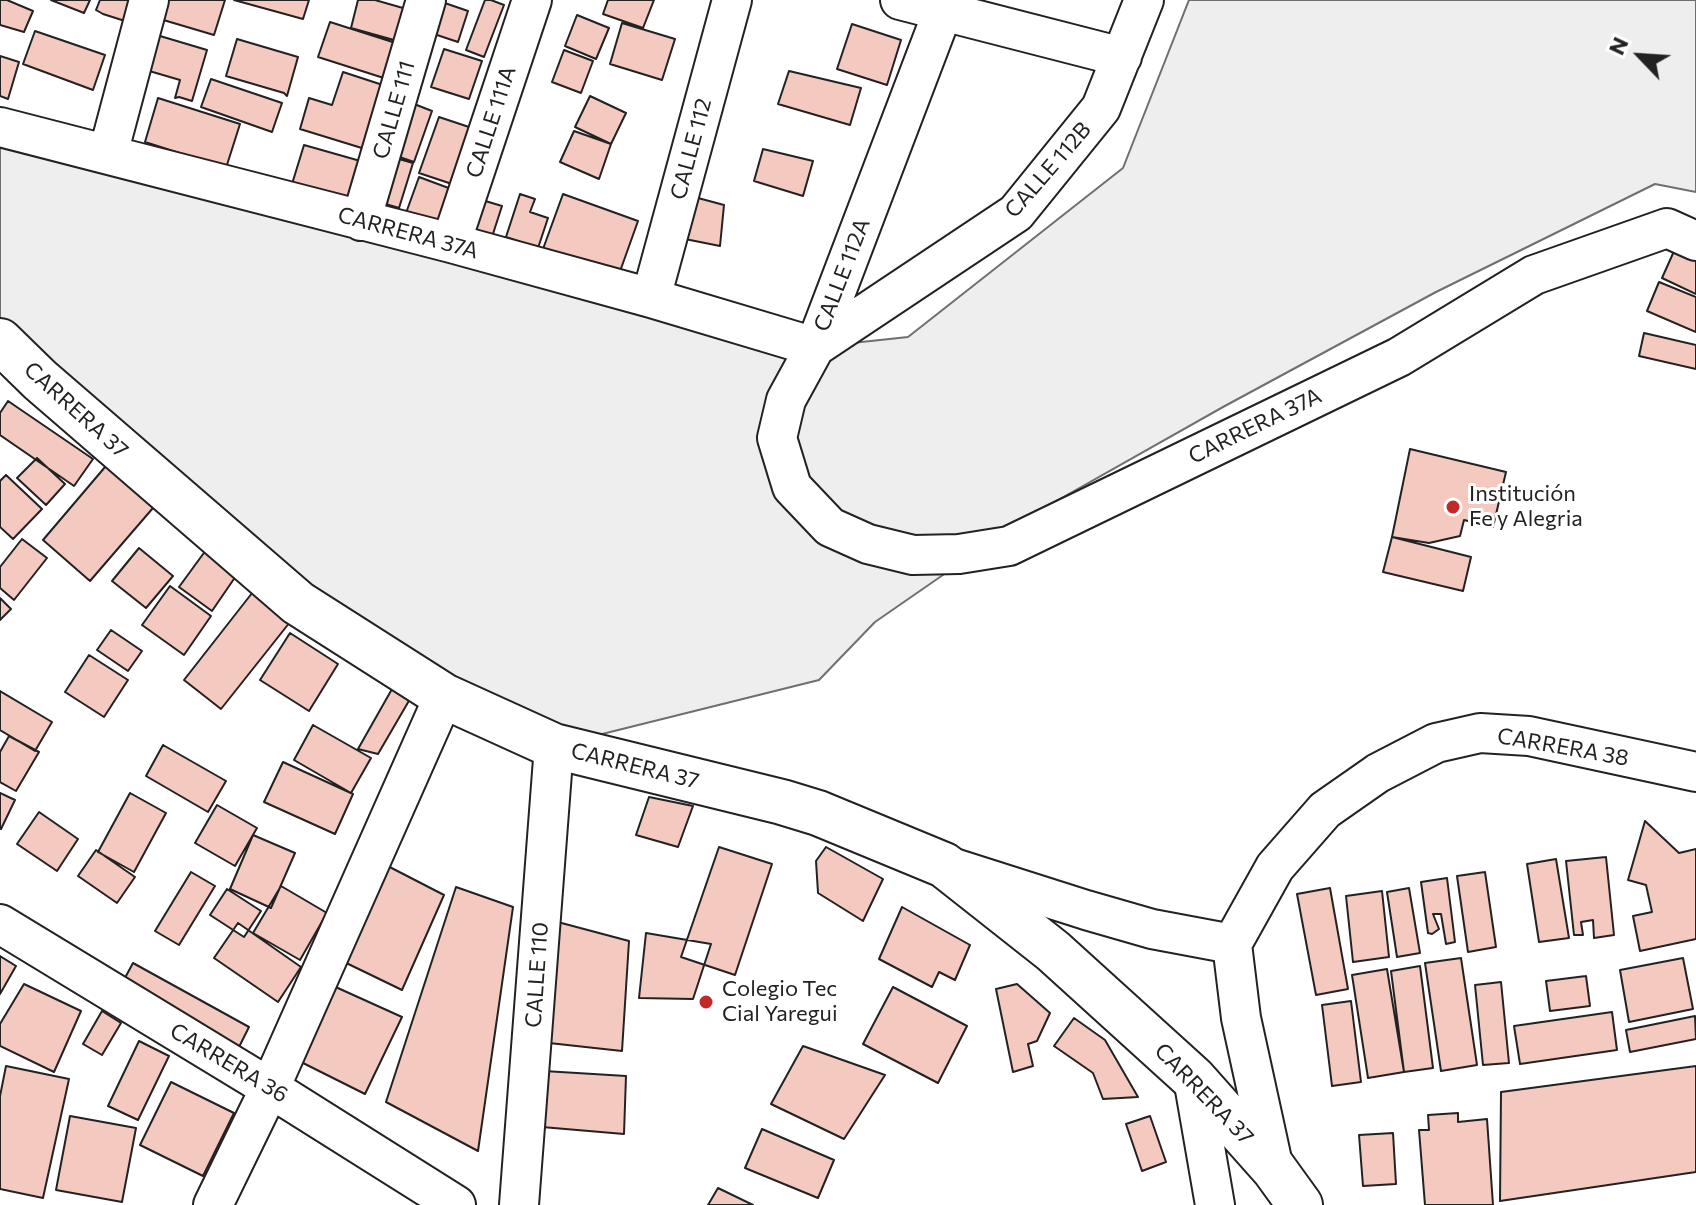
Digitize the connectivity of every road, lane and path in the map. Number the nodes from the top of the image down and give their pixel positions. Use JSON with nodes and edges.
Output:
{"nodes":[{"id":1,"x":149,"y":0,"type":"edge"},
{"id":2,"x":426,"y":0,"type":"edge"},
{"id":3,"x":532,"y":0,"type":"edge"},
{"id":4,"x":732,"y":0,"type":"edge"},
{"id":5,"x":900,"y":0,"type":"edge"},
{"id":6,"x":1144,"y":0,"type":"edge"},
{"id":7,"x":943,"y":11,"type":"junction"},
{"id":8,"x":1122,"y":57,"type":"junction"},
{"id":9,"x":0,"y":127,"type":"edge"},
{"id":10,"x":108,"y":154,"type":"junction"},
{"id":11,"x":361,"y":221,"type":"junction"},
{"id":12,"x":1681,"y":235,"type":"edge"},
{"id":13,"x":451,"y":243,"type":"junction"},
{"id":14,"x":651,"y":298,"type":"junction"},
{"id":15,"x":0,"y":341,"type":"edge"},
{"id":16,"x":815,"y":347,"type":"junction"},
{"id":17,"x":830,"y":527,"type":"joint"},
{"id":18,"x":444,"y":696,"type":"junction"},
{"id":19,"x":554,"y":746,"type":"junction"},
{"id":20,"x":1696,"y":772,"type":"edge"},
{"id":21,"x":944,"y":865,"type":"junction"},
{"id":22,"x":0,"y":924,"type":"edge"},
{"id":23,"x":1232,"y":944,"type":"junction"},
{"id":24,"x":1193,"y":1078,"type":"junction"},
{"id":25,"x":270,"y":1088,"type":"junction"},
{"id":26,"x":1274,"y":1169,"type":"junction"},
{"id":27,"x":213,"y":1205,"type":"edge"},
{"id":28,"x":456,"y":1205,"type":"edge"},
{"id":29,"x":519,"y":1205,"type":"edge"},
{"id":30,"x":1215,"y":1205,"type":"edge"},
{"id":31,"x":1300,"y":1205,"type":"edge"}],
"edges":[{"from":1,"to":10,"type":"street"},
{"from":2,"to":11,"type":"street","name":"CALLE 111"},
{"from":3,"to":13,"type":"street","name":"CALLE 111A"},
{"from":4,"to":14,"type":"street","name":"CALLE 112"},
{"from":5,"to":7,"type":"street"},
{"from":6,"to":8,"type":"street","name":"CALLE 112B"},
{"from":7,"to":8,"type":"street"},
{"from":7,"to":16,"type":"street","name":"CALLE 112A"},
{"from":8,"to":16,"type":"street","name":"CALLE 112B"},
{"from":9,"to":10,"type":"street","name":"CARRERA 37A"},
{"from":10,"to":11,"type":"street","name":"CARRERA 37A"},
{"from":11,"to":13,"type":"street","name":"CARRERA 37A"},
{"from":12,"to":17,"type":"street","name":"CARRERA 37A"},
{"from":13,"to":14,"type":"street","name":"CARRERA 37A"},
{"from":14,"to":16,"type":"street","name":"CARRERA 37A"},
{"from":15,"to":18,"type":"main road","name":"CARRERA 37"},
{"from":16,"to":17,"type":"street","name":"CALLE 112A"},
{"from":18,"to":19,"type":"main road","name":"CARRERA 37"},
{"from":18,"to":25,"type":"street"},
{"from":19,"to":21,"type":"main road","name":"CARRERA 37"},
{"from":19,"to":29,"type":"street","name":"CALLE 110"},
{"from":20,"to":23,"type":"street","name":"CARRERA 38"},
{"from":21,"to":23,"type":"street"},
{"from":21,"to":24,"type":"main road","name":"CARRERA 37"},
{"from":22,"to":25,"type":"street","name":"CARRERA 36"},
{"from":23,"to":26,"type":"street"},
{"from":24,"to":26,"type":"main road","name":"CARRERA 37"},
{"from":24,"to":30,"type":"street"},
{"from":25,"to":27,"type":"street"},
{"from":25,"to":28,"type":"street","name":"CARRERA 36"},
{"from":26,"to":31,"type":"main road","name":"CARRERA 37"}]}
